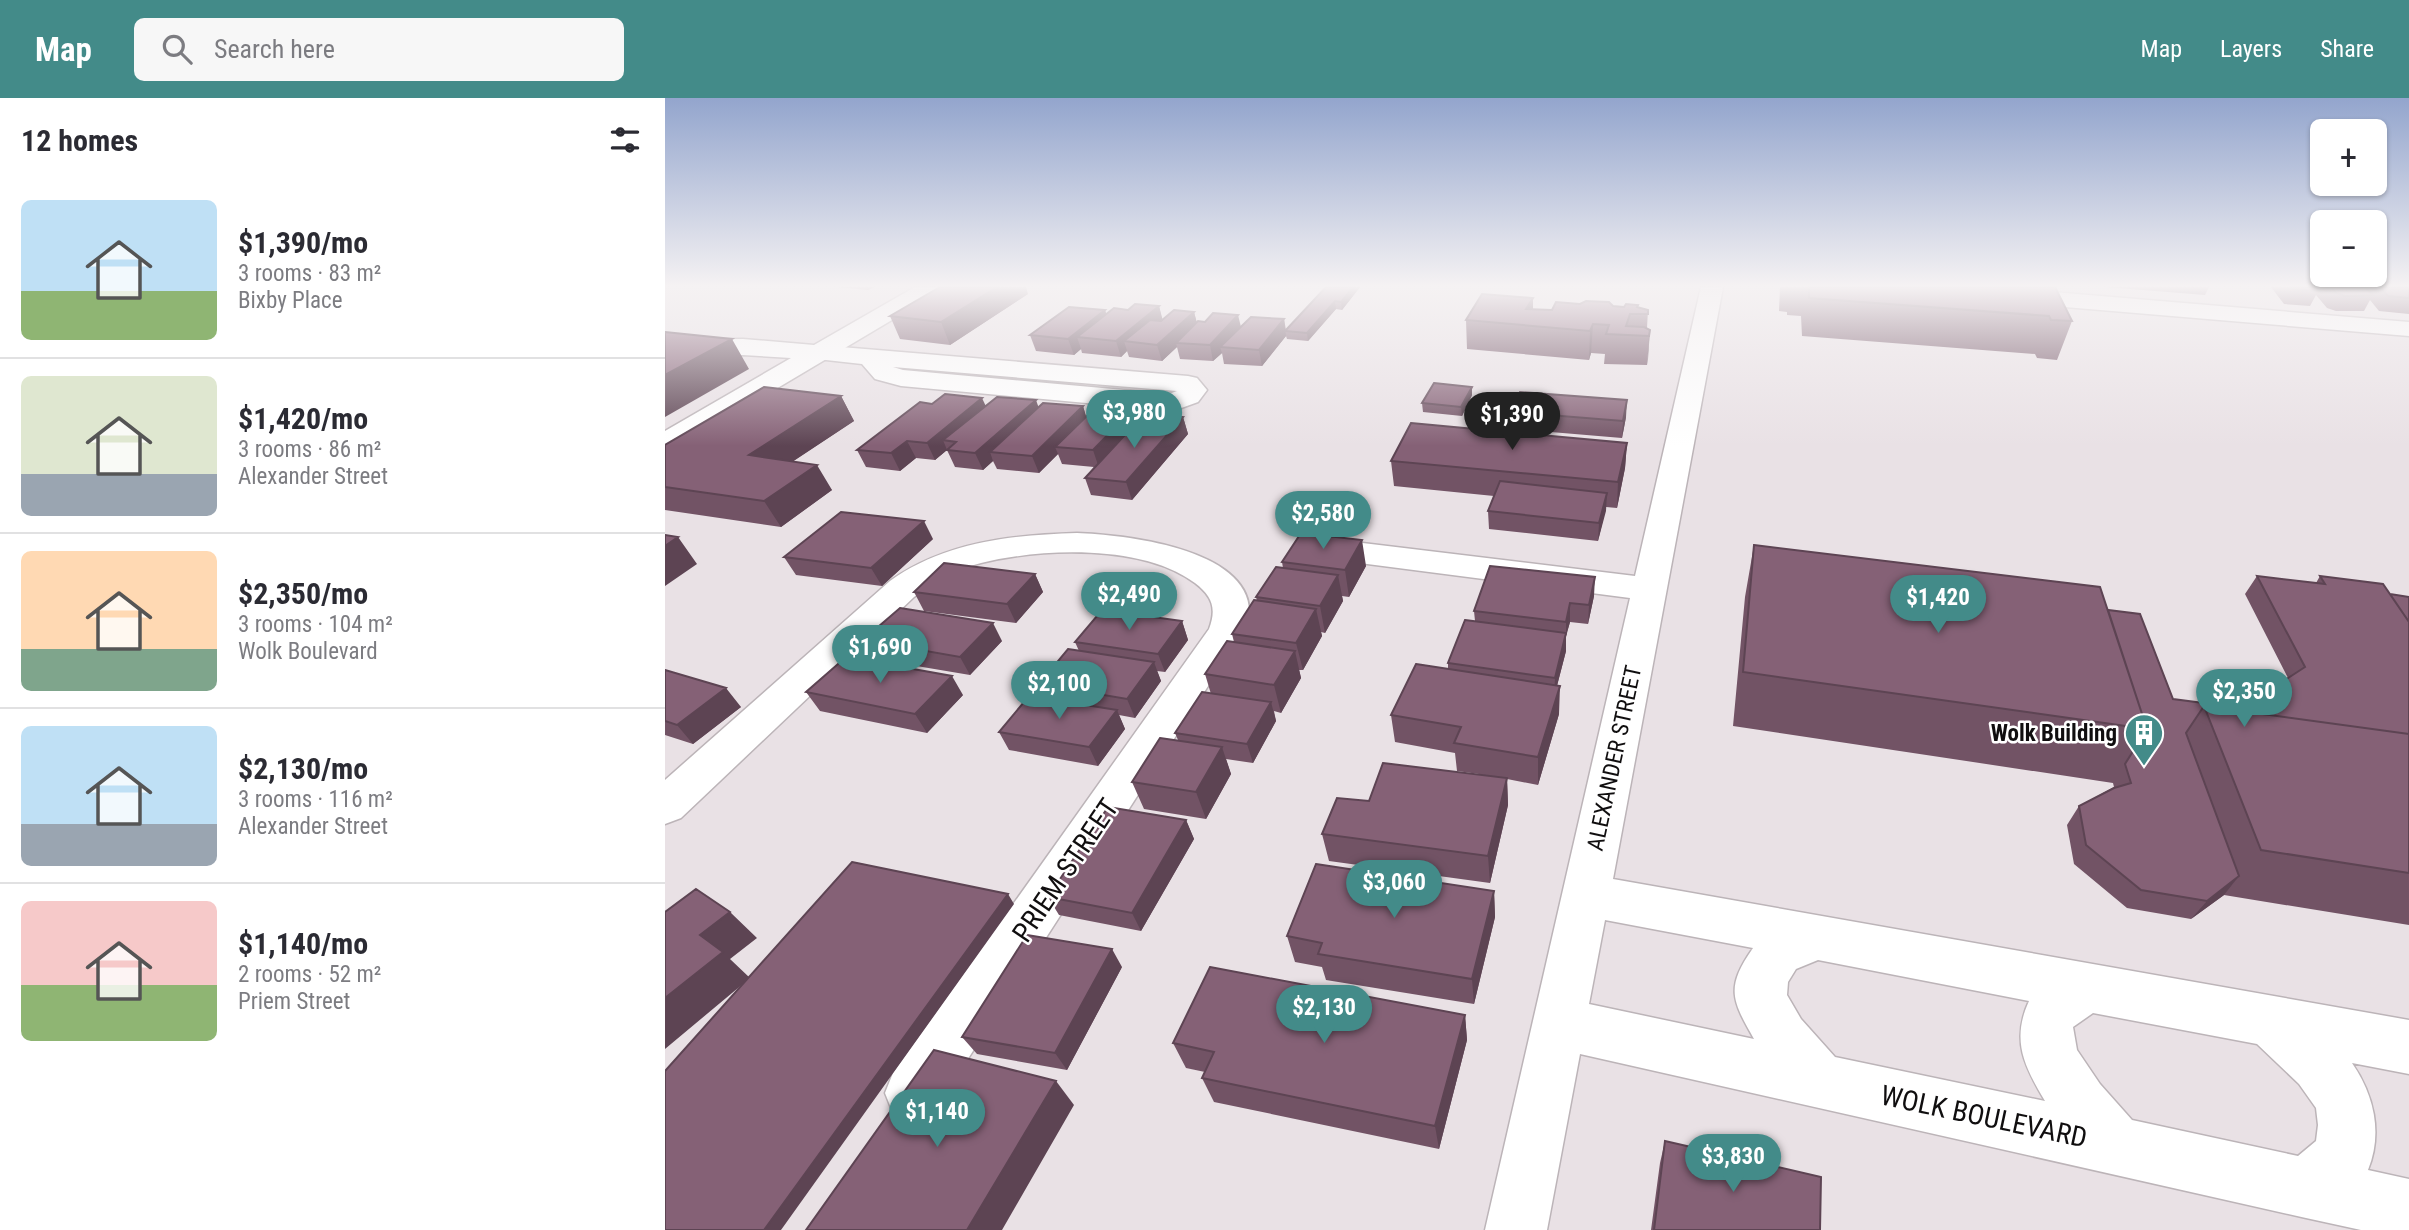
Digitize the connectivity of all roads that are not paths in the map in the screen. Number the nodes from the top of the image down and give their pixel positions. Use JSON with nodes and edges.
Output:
{"nodes":[{"id":1,"x":840,"y":340,"type":"edge"},
{"id":2,"x":1701,"y":340,"type":"edge"},
{"id":3,"x":665,"y":348,"type":"edge"},
{"id":4,"x":817,"y":353,"type":"junction"},
{"id":5,"x":872,"y":360,"type":"junction"},
{"id":6,"x":1051,"y":372,"type":"junction"},
{"id":7,"x":1029,"y":390,"type":"junction"},
{"id":8,"x":665,"y":443,"type":"edge"},
{"id":9,"x":1307,"y":546,"type":"edge"},
{"id":10,"x":1649,"y":589,"type":"junction"},
{"id":11,"x":665,"y":806,"type":"edge"},
{"id":12,"x":1585,"y":895,"type":"junction"},
{"id":13,"x":1817,"y":938,"type":"junction"},
{"id":14,"x":2089,"y":988,"type":"junction"},
{"id":15,"x":2271,"y":1022,"type":"junction"},
{"id":16,"x":1558,"y":1023,"type":"junction"},
{"id":17,"x":2409,"y":1047,"type":"edge"},
{"id":18,"x":1818,"y":1080,"type":"junction"},
{"id":19,"x":890,"y":1127,"type":"edge"},
{"id":20,"x":2115,"y":1145,"type":"junction"},
{"id":21,"x":2306,"y":1188,"type":"junction"},
{"id":22,"x":2409,"y":1210,"type":"edge"},
{"id":23,"x":1515,"y":1230,"type":"edge"}],
"edges":[{"from":1,"to":4,"type":"street"},
{"from":2,"to":10,"type":"street","name":"ALEXANDER STREET"},
{"from":3,"to":4,"type":"street"},
{"from":4,"to":5,"type":"street"},
{"from":4,"to":8,"type":"street"},
{"from":5,"to":6,"type":"street"},
{"from":5,"to":7,"type":"street"},
{"from":6,"to":7,"type":"street"},
{"from":6,"to":7,"type":"street"},
{"from":9,"to":10,"type":"street"},
{"from":10,"to":12,"type":"street","name":"ALEXANDER STREET"},
{"from":11,"to":19,"type":"street","name":"PRIEM STREET"},
{"from":12,"to":13,"type":"street"},
{"from":12,"to":16,"type":"street","name":"ALEXANDER STREET"},
{"from":13,"to":14,"type":"street"},
{"from":13,"to":18,"type":"street"},
{"from":14,"to":15,"type":"street"},
{"from":14,"to":20,"type":"street"},
{"from":15,"to":17,"type":"street"},
{"from":15,"to":21,"type":"street"},
{"from":16,"to":18,"type":"street","name":"WOLK BOULEVARD"},
{"from":16,"to":23,"type":"street","name":"ALEXANDER STREET"},
{"from":18,"to":20,"type":"street","name":"WOLK BOULEVARD"},
{"from":20,"to":21,"type":"street","name":"WOLK BOULEVARD"},
{"from":21,"to":22,"type":"street","name":"WOLK BOULEVARD"}]}
